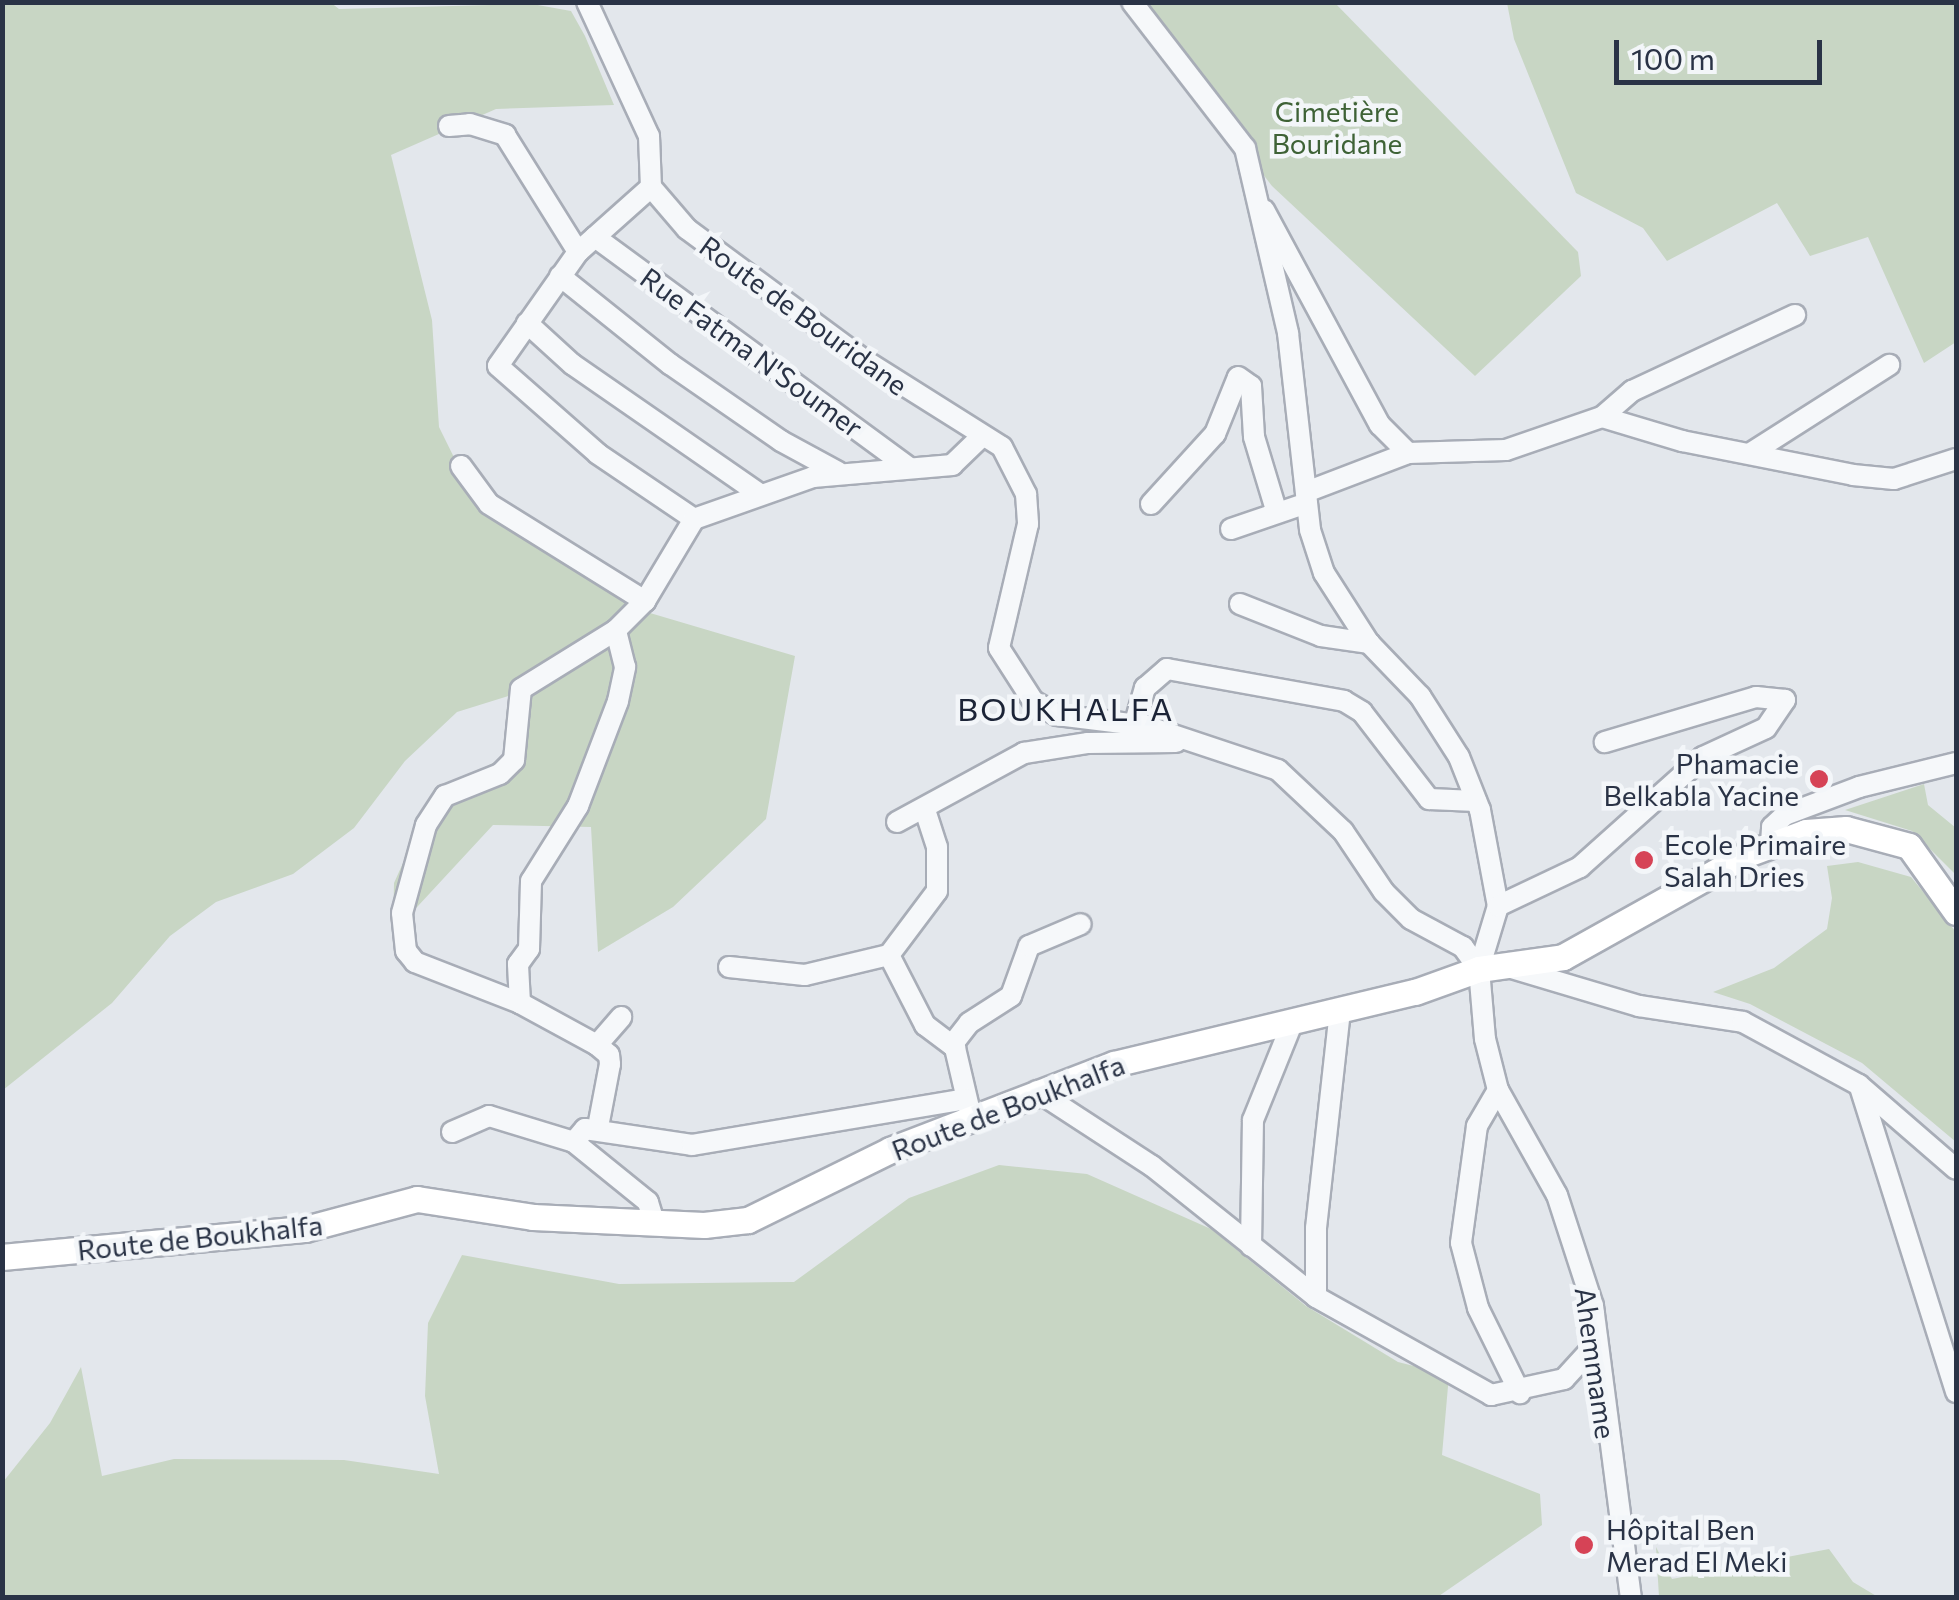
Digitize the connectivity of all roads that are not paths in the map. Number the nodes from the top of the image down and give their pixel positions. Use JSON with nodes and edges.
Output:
{"nodes":[{"id":1,"x":588,"y":2,"type":"edge"},
{"id":2,"x":1132,"y":2,"type":"edge"},
{"id":3,"x":449,"y":126,"type":"dead end"},
{"id":4,"x":651,"y":187,"type":"junction"},
{"id":5,"x":1257,"y":200,"type":"junction"},
{"id":6,"x":594,"y":237,"type":"junction"},
{"id":7,"x":578,"y":252,"type":"junction"},
{"id":8,"x":560,"y":276,"type":"junction"},
{"id":9,"x":1794,"y":316,"type":"dead end"},
{"id":10,"x":527,"y":323,"type":"junction"},
{"id":11,"x":1889,"y":365,"type":"dead end"},
{"id":12,"x":1602,"y":416,"type":"junction"},
{"id":13,"x":981,"y":437,"type":"junction"},
{"id":14,"x":1408,"y":453,"type":"junction"},
{"id":15,"x":1751,"y":454,"type":"junction"},
{"id":16,"x":1956,"y":459,"type":"edge"},
{"id":17,"x":461,"y":466,"type":"dead end"},
{"id":18,"x":909,"y":468,"type":"junction"},
{"id":19,"x":838,"y":472,"type":"junction"},
{"id":20,"x":758,"y":493,"type":"junction"},
{"id":21,"x":1306,"y":497,"type":"junction"},
{"id":22,"x":1152,"y":504,"type":"dead end"},
{"id":23,"x":1276,"y":513,"type":"junction"},
{"id":24,"x":694,"y":520,"type":"junction"},
{"id":25,"x":1231,"y":529,"type":"dead end"},
{"id":26,"x":645,"y":601,"type":"junction"},
{"id":27,"x":1240,"y":604,"type":"dead end"},
{"id":28,"x":616,"y":630,"type":"junction"},
{"id":29,"x":1369,"y":644,"type":"junction"},
{"id":30,"x":1134,"y":726,"type":"junction"},
{"id":31,"x":1193,"y":742,"type":"junction"},
{"id":32,"x":1605,"y":742,"type":"dead end"},
{"id":33,"x":1956,"y":763,"type":"edge"},
{"id":34,"x":1476,"y":801,"type":"junction"},
{"id":35,"x":925,"y":809,"type":"junction"},
{"id":36,"x":897,"y":822,"type":"dead end"},
{"id":37,"x":1772,"y":843,"type":"junction"},
{"id":38,"x":1498,"y":906,"type":"junction"},
{"id":39,"x":1956,"y":912,"type":"edge"},
{"id":40,"x":1082,"y":924,"type":"dead end"},
{"id":41,"x":889,"y":955,"type":"junction"},
{"id":42,"x":730,"y":967,"type":"dead end"},
{"id":43,"x":1490,"y":967,"type":"junction"},
{"id":44,"x":520,"y":1003,"type":"junction"},
{"id":45,"x":1340,"y":1009,"type":"junction"},
{"id":46,"x":621,"y":1017,"type":"dead end"},
{"id":47,"x":1293,"y":1022,"type":"junction"},
{"id":48,"x":952,"y":1045,"type":"junction"},
{"id":49,"x":597,"y":1046,"type":"junction"},
{"id":50,"x":1859,"y":1085,"type":"junction"},
{"id":51,"x":1498,"y":1090,"type":"junction"},
{"id":52,"x":1037,"y":1091,"type":"junction"},
{"id":53,"x":968,"y":1108,"type":"junction"},
{"id":54,"x":598,"y":1127,"type":"junction"},
{"id":55,"x":452,"y":1132,"type":"dead end"},
{"id":56,"x":574,"y":1142,"type":"junction"},
{"id":57,"x":1956,"y":1168,"type":"edge"},
{"id":58,"x":654,"y":1222,"type":"junction"},
{"id":59,"x":1250,"y":1246,"type":"junction"},
{"id":60,"x":2,"y":1257,"type":"edge"},
{"id":61,"x":1316,"y":1298,"type":"junction"},
{"id":62,"x":1597,"y":1343,"type":"junction"},
{"id":63,"x":1956,"y":1392,"type":"edge"},
{"id":64,"x":1520,"y":1393,"type":"junction"},
{"id":65,"x":1631,"y":1598,"type":"edge"}],
"edges":[{"from":1,"to":4,"type":"street"},
{"from":2,"to":5,"type":"street"},
{"from":3,"to":7,"type":"street"},
{"from":4,"to":6,"type":"street"},
{"from":4,"to":13,"type":"street","name":"Route de Bouridane"},
{"from":5,"to":14,"type":"street"},
{"from":5,"to":21,"type":"street"},
{"from":6,"to":7,"type":"street"},
{"from":6,"to":18,"type":"street","name":"Rue Fatma N'Soumer"},
{"from":7,"to":8,"type":"street"},
{"from":8,"to":10,"type":"street"},
{"from":8,"to":19,"type":"street"},
{"from":9,"to":12,"type":"street"},
{"from":10,"to":20,"type":"street"},
{"from":10,"to":24,"type":"street"},
{"from":11,"to":15,"type":"street"},
{"from":12,"to":14,"type":"street"},
{"from":12,"to":15,"type":"street"},
{"from":13,"to":18,"type":"street"},
{"from":13,"to":30,"type":"street","name":"Route de Bouridane"},
{"from":14,"to":21,"type":"street"},
{"from":15,"to":16,"type":"street"},
{"from":17,"to":26,"type":"street"},
{"from":18,"to":19,"type":"street"},
{"from":19,"to":20,"type":"street"},
{"from":20,"to":24,"type":"street"},
{"from":21,"to":23,"type":"street"},
{"from":21,"to":29,"type":"street"},
{"from":22,"to":23,"type":"street"},
{"from":23,"to":25,"type":"street"},
{"from":24,"to":26,"type":"street"},
{"from":26,"to":28,"type":"street"},
{"from":27,"to":29,"type":"street"},
{"from":28,"to":44,"type":"street"},
{"from":28,"to":44,"type":"street"},
{"from":29,"to":34,"type":"street"},
{"from":30,"to":31,"type":"street"},
{"from":30,"to":34,"type":"street"},
{"from":31,"to":35,"type":"street"},
{"from":31,"to":43,"type":"street"},
{"from":32,"to":38,"type":"street"},
{"from":33,"to":37,"type":"street"},
{"from":34,"to":38,"type":"street"},
{"from":35,"to":36,"type":"street"},
{"from":35,"to":41,"type":"street"},
{"from":37,"to":39,"type":"main road","name":"Route de Boukhalfa"},
{"from":37,"to":43,"type":"main road","name":"Route de Boukhalfa"},
{"from":38,"to":43,"type":"street","name":"Ahemmame"},
{"from":40,"to":48,"type":"street"},
{"from":41,"to":42,"type":"street"},
{"from":41,"to":48,"type":"street"},
{"from":43,"to":45,"type":"main road","name":"Route de Boukhalfa"},
{"from":43,"to":50,"type":"street"},
{"from":43,"to":51,"type":"street","name":"Ahemmame"},
{"from":44,"to":49,"type":"street"},
{"from":45,"to":47,"type":"main road","name":"Route de Boukhalfa"},
{"from":45,"to":61,"type":"street"},
{"from":46,"to":49,"type":"street"},
{"from":47,"to":52,"type":"main road","name":"Route de Boukhalfa"},
{"from":47,"to":59,"type":"street"},
{"from":48,"to":53,"type":"street"},
{"from":49,"to":54,"type":"street"},
{"from":50,"to":57,"type":"street"},
{"from":50,"to":63,"type":"street"},
{"from":51,"to":62,"type":"street","name":"Ahemmame"},
{"from":51,"to":64,"type":"street"},
{"from":52,"to":53,"type":"main road","name":"Route de Boukhalfa"},
{"from":52,"to":59,"type":"street"},
{"from":53,"to":54,"type":"street"},
{"from":53,"to":58,"type":"main road","name":"Route de Boukhalfa"},
{"from":54,"to":56,"type":"street"},
{"from":55,"to":56,"type":"street"},
{"from":56,"to":58,"type":"street"},
{"from":58,"to":60,"type":"main road","name":"Route de Boukhalfa"},
{"from":59,"to":61,"type":"street"},
{"from":61,"to":64,"type":"street"},
{"from":62,"to":64,"type":"street"},
{"from":62,"to":65,"type":"street","name":"Ahemmame"}]}
